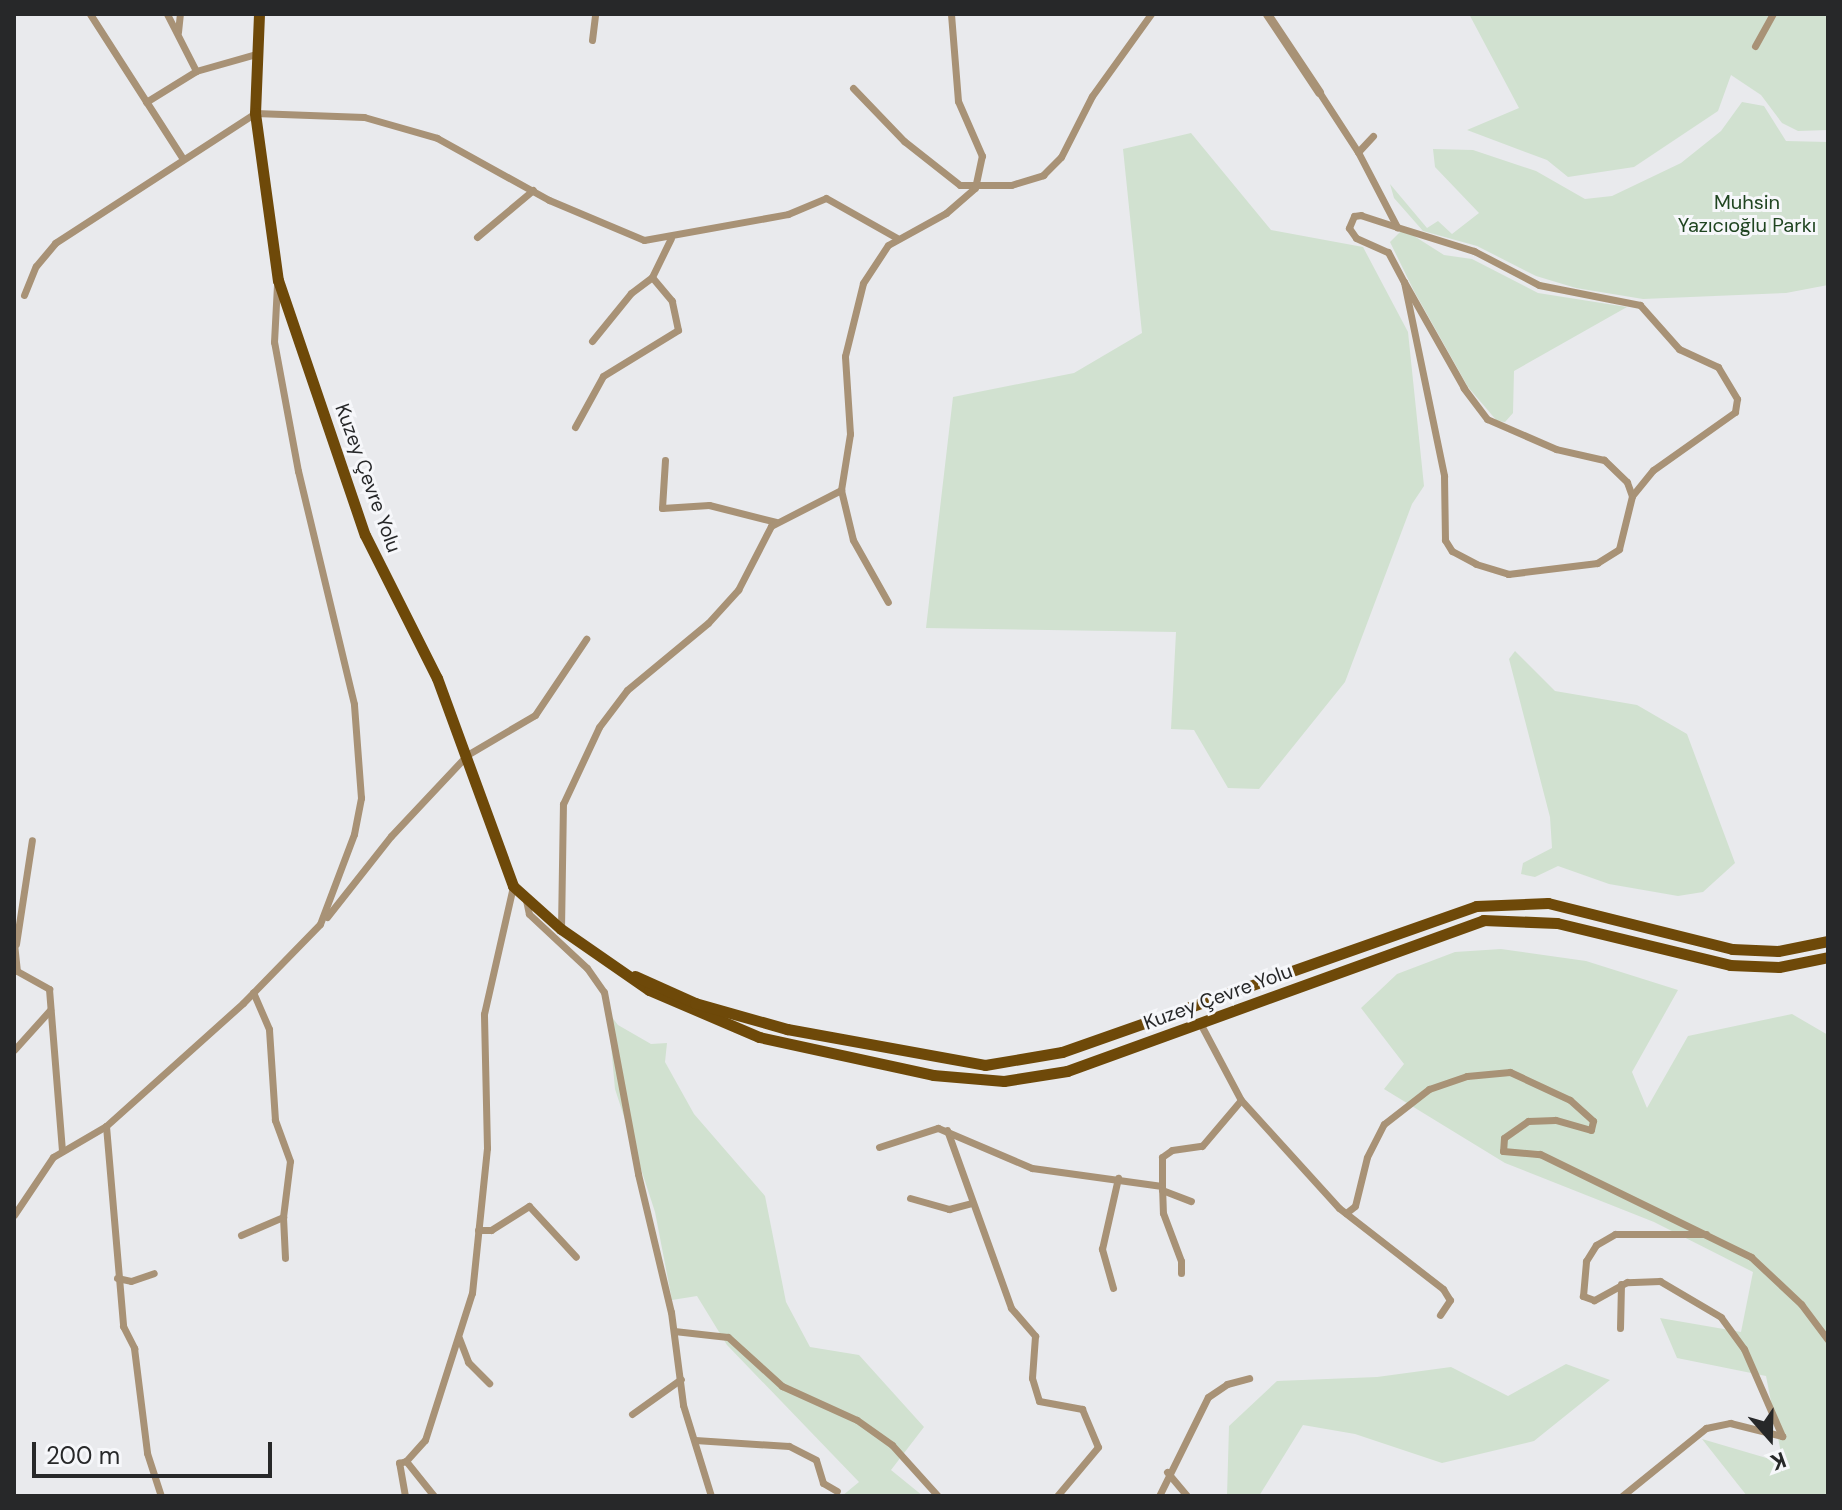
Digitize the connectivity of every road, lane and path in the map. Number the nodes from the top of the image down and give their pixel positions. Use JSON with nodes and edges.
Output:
{"nodes":[{"id":1,"x":90,"y":14,"type":"edge"},
{"id":2,"x":167,"y":14,"type":"edge"},
{"id":3,"x":180,"y":14,"type":"edge"},
{"id":4,"x":259,"y":14,"type":"edge"},
{"id":5,"x":595,"y":14,"type":"edge"},
{"id":6,"x":951,"y":14,"type":"edge"},
{"id":7,"x":1151,"y":14,"type":"edge"},
{"id":8,"x":1267,"y":14,"type":"edge"},
{"id":9,"x":1773,"y":14,"type":"edge"},
{"id":10,"x":178,"y":34,"type":"junction"},
{"id":11,"x":592,"y":40,"type":"dead end"},
{"id":12,"x":1755,"y":46,"type":"dead end"},
{"id":13,"x":256,"y":54,"type":"junction"},
{"id":14,"x":196,"y":71,"type":"junction"},
{"id":15,"x":853,"y":88,"type":"dead end"},
{"id":16,"x":1319,"y":92,"type":"joint"},
{"id":17,"x":146,"y":102,"type":"junction"},
{"id":18,"x":255,"y":113,"type":"junction"},
{"id":19,"x":1373,"y":136,"type":"dead end"},
{"id":20,"x":1358,"y":152,"type":"junction"},
{"id":21,"x":183,"y":159,"type":"junction"},
{"id":22,"x":975,"y":188,"type":"junction"},
{"id":23,"x":533,"y":190,"type":"junction"},
{"id":24,"x":1397,"y":227,"type":"junction"},
{"id":25,"x":477,"y":237,"type":"dead end"},
{"id":26,"x":671,"y":238,"type":"junction"},
{"id":27,"x":897,"y":238,"type":"junction"},
{"id":28,"x":652,"y":277,"type":"junction"},
{"id":29,"x":278,"y":280,"type":"junction"},
{"id":30,"x":1404,"y":282,"type":"junction"},
{"id":31,"x":24,"y":295,"type":"dead end"},
{"id":32,"x":592,"y":341,"type":"dead end"},
{"id":33,"x":575,"y":427,"type":"dead end"},
{"id":34,"x":665,"y":460,"type":"dead end"},
{"id":35,"x":841,"y":490,"type":"junction"},
{"id":36,"x":1632,"y":496,"type":"junction"},
{"id":37,"x":776,"y":522,"type":"junction"},
{"id":38,"x":888,"y":602,"type":"dead end"},
{"id":39,"x":586,"y":639,"type":"dead end"},
{"id":40,"x":467,"y":755,"type":"junction"},
{"id":41,"x":32,"y":840,"type":"dead end"},
{"id":42,"x":513,"y":886,"type":"junction"},
{"id":43,"x":526,"y":900,"type":"junction"},
{"id":44,"x":320,"y":924,"type":"junction"},
{"id":45,"x":561,"y":929,"type":"junction"},
{"id":46,"x":1828,"y":941,"type":"edge"},
{"id":47,"x":15,"y":943,"type":"edge"},
{"id":48,"x":1828,"y":957,"type":"edge"},
{"id":49,"x":628,"y":974,"type":"junction"},
{"id":50,"x":253,"y":992,"type":"junction"},
{"id":51,"x":50,"y":1010,"type":"junction"},
{"id":52,"x":1200,"y":1023,"type":"junction"},
{"id":53,"x":14,"y":1050,"type":"edge"},
{"id":54,"x":1241,"y":1100,"type":"junction"},
{"id":55,"x":106,"y":1126,"type":"junction"},
{"id":56,"x":947,"y":1130,"type":"junction"},
{"id":57,"x":879,"y":1147,"type":"dead end"},
{"id":58,"x":62,"y":1150,"type":"junction"},
{"id":59,"x":1118,"y":1178,"type":"junction"},
{"id":60,"x":1162,"y":1188,"type":"junction"},
{"id":61,"x":910,"y":1198,"type":"dead end"},
{"id":62,"x":1191,"y":1201,"type":"dead end"},
{"id":63,"x":972,"y":1203,"type":"junction"},
{"id":64,"x":1346,"y":1213,"type":"junction"},
{"id":65,"x":14,"y":1215,"type":"edge"},
{"id":66,"x":283,"y":1217,"type":"junction"},
{"id":67,"x":478,"y":1230,"type":"junction"},
{"id":68,"x":1709,"y":1234,"type":"junction"},
{"id":69,"x":241,"y":1235,"type":"dead end"},
{"id":70,"x":576,"y":1257,"type":"dead end"},
{"id":71,"x":285,"y":1258,"type":"dead end"},
{"id":72,"x":154,"y":1273,"type":"dead end"},
{"id":73,"x":1181,"y":1273,"type":"dead end"},
{"id":74,"x":117,"y":1278,"type":"junction"},
{"id":75,"x":1621,"y":1284,"type":"junction"},
{"id":76,"x":1113,"y":1288,"type":"dead end"},
{"id":77,"x":1440,"y":1315,"type":"dead end"},
{"id":78,"x":1620,"y":1328,"type":"dead end"},
{"id":79,"x":674,"y":1331,"type":"junction"},
{"id":80,"x":459,"y":1338,"type":"junction"},
{"id":81,"x":1828,"y":1340,"type":"edge"},
{"id":82,"x":1249,"y":1378,"type":"dead end"},
{"id":83,"x":681,"y":1379,"type":"junction"},
{"id":84,"x":489,"y":1383,"type":"dead end"},
{"id":85,"x":632,"y":1414,"type":"dead end"},
{"id":86,"x":695,"y":1440,"type":"junction"},
{"id":87,"x":406,"y":1461,"type":"junction"},
{"id":88,"x":1167,"y":1472,"type":"junction"},
{"id":89,"x":837,"y":1491,"type":"dead end"},
{"id":90,"x":161,"y":1496,"type":"edge"},
{"id":91,"x":405,"y":1496,"type":"edge"},
{"id":92,"x":434,"y":1496,"type":"edge"},
{"id":93,"x":711,"y":1496,"type":"edge"},
{"id":94,"x":938,"y":1496,"type":"edge"},
{"id":95,"x":1057,"y":1496,"type":"edge"},
{"id":96,"x":1159,"y":1496,"type":"edge"},
{"id":97,"x":1187,"y":1496,"type":"edge"},
{"id":98,"x":1622,"y":1496,"type":"edge"}],
"edges":[{"from":1,"to":17,"type":"street"},
{"from":2,"to":10,"type":"street"},
{"from":3,"to":10,"type":"street"},
{"from":4,"to":13,"type":"main road","name":"Kuzey Çevre Yolu"},
{"from":5,"to":11,"type":"street"},
{"from":6,"to":22,"type":"street"},
{"from":7,"to":22,"type":"street"},
{"from":8,"to":16,"type":"street"},
{"from":9,"to":12,"type":"street"},
{"from":10,"to":14,"type":"street"},
{"from":13,"to":14,"type":"street"},
{"from":13,"to":18,"type":"main road","name":"Kuzey Çevre Yolu"},
{"from":14,"to":17,"type":"street"},
{"from":15,"to":22,"type":"street"},
{"from":16,"to":20,"type":"street"},
{"from":17,"to":21,"type":"street"},
{"from":18,"to":21,"type":"street"},
{"from":18,"to":23,"type":"street"},
{"from":18,"to":29,"type":"main road","name":"Kuzey Çevre Yolu"},
{"from":19,"to":20,"type":"street"},
{"from":20,"to":24,"type":"street"},
{"from":21,"to":31,"type":"street"},
{"from":22,"to":27,"type":"street"},
{"from":23,"to":25,"type":"street"},
{"from":23,"to":26,"type":"street"},
{"from":24,"to":30,"type":"street"},
{"from":24,"to":36,"type":"street"},
{"from":26,"to":27,"type":"street"},
{"from":26,"to":28,"type":"street"},
{"from":27,"to":35,"type":"street"},
{"from":28,"to":32,"type":"street"},
{"from":28,"to":33,"type":"street"},
{"from":29,"to":40,"type":"main road","name":"Kuzey Çevre Yolu"},
{"from":29,"to":44,"type":"street"},
{"from":30,"to":36,"type":"street"},
{"from":30,"to":36,"type":"street"},
{"from":34,"to":37,"type":"street"},
{"from":35,"to":37,"type":"street"},
{"from":35,"to":38,"type":"street"},
{"from":37,"to":45,"type":"street"},
{"from":39,"to":40,"type":"street"},
{"from":40,"to":42,"type":"main road","name":"Kuzey Çevre Yolu"},
{"from":40,"to":44,"type":"street"},
{"from":41,"to":47,"type":"street"},
{"from":42,"to":43,"type":"main road","name":"Kuzey Çevre Yolu"},
{"from":42,"to":67,"type":"street"},
{"from":43,"to":45,"type":"main road","name":"Kuzey Çevre Yolu"},
{"from":43,"to":79,"type":"street"},
{"from":44,"to":50,"type":"street"},
{"from":45,"to":49,"type":"main road","name":"Kuzey Çevre Yolu"},
{"from":46,"to":49,"type":"main road","name":"Kuzey Çevre Yolu"},
{"from":47,"to":51,"type":"street"},
{"from":48,"to":52,"type":"main road","name":"Kuzey Çevre Yolu"},
{"from":49,"to":52,"type":"main road","name":"Kuzey Çevre Yolu"},
{"from":50,"to":55,"type":"street"},
{"from":50,"to":66,"type":"street"},
{"from":51,"to":53,"type":"street"},
{"from":51,"to":58,"type":"street"},
{"from":52,"to":54,"type":"street"},
{"from":54,"to":60,"type":"street"},
{"from":54,"to":64,"type":"street"},
{"from":55,"to":58,"type":"street"},
{"from":55,"to":74,"type":"street"},
{"from":56,"to":57,"type":"street"},
{"from":56,"to":59,"type":"street"},
{"from":56,"to":63,"type":"street"},
{"from":58,"to":65,"type":"street"},
{"from":59,"to":60,"type":"street"},
{"from":59,"to":76,"type":"street"},
{"from":60,"to":62,"type":"street"},
{"from":60,"to":73,"type":"street"},
{"from":61,"to":63,"type":"street"},
{"from":63,"to":95,"type":"street"},
{"from":64,"to":68,"type":"street"},
{"from":64,"to":77,"type":"street"},
{"from":66,"to":69,"type":"street"},
{"from":66,"to":71,"type":"street"},
{"from":67,"to":70,"type":"street"},
{"from":67,"to":80,"type":"street"},
{"from":68,"to":75,"type":"street"},
{"from":68,"to":81,"type":"street"},
{"from":72,"to":74,"type":"street"},
{"from":74,"to":90,"type":"street"},
{"from":75,"to":78,"type":"street"},
{"from":75,"to":98,"type":"street"},
{"from":79,"to":83,"type":"street"},
{"from":79,"to":94,"type":"street"},
{"from":80,"to":84,"type":"street"},
{"from":80,"to":87,"type":"street"},
{"from":82,"to":88,"type":"street"},
{"from":83,"to":85,"type":"street"},
{"from":83,"to":86,"type":"street"},
{"from":86,"to":89,"type":"street"},
{"from":86,"to":93,"type":"street"},
{"from":87,"to":91,"type":"street"},
{"from":87,"to":92,"type":"street"},
{"from":88,"to":96,"type":"street"},
{"from":88,"to":97,"type":"street"}]}
